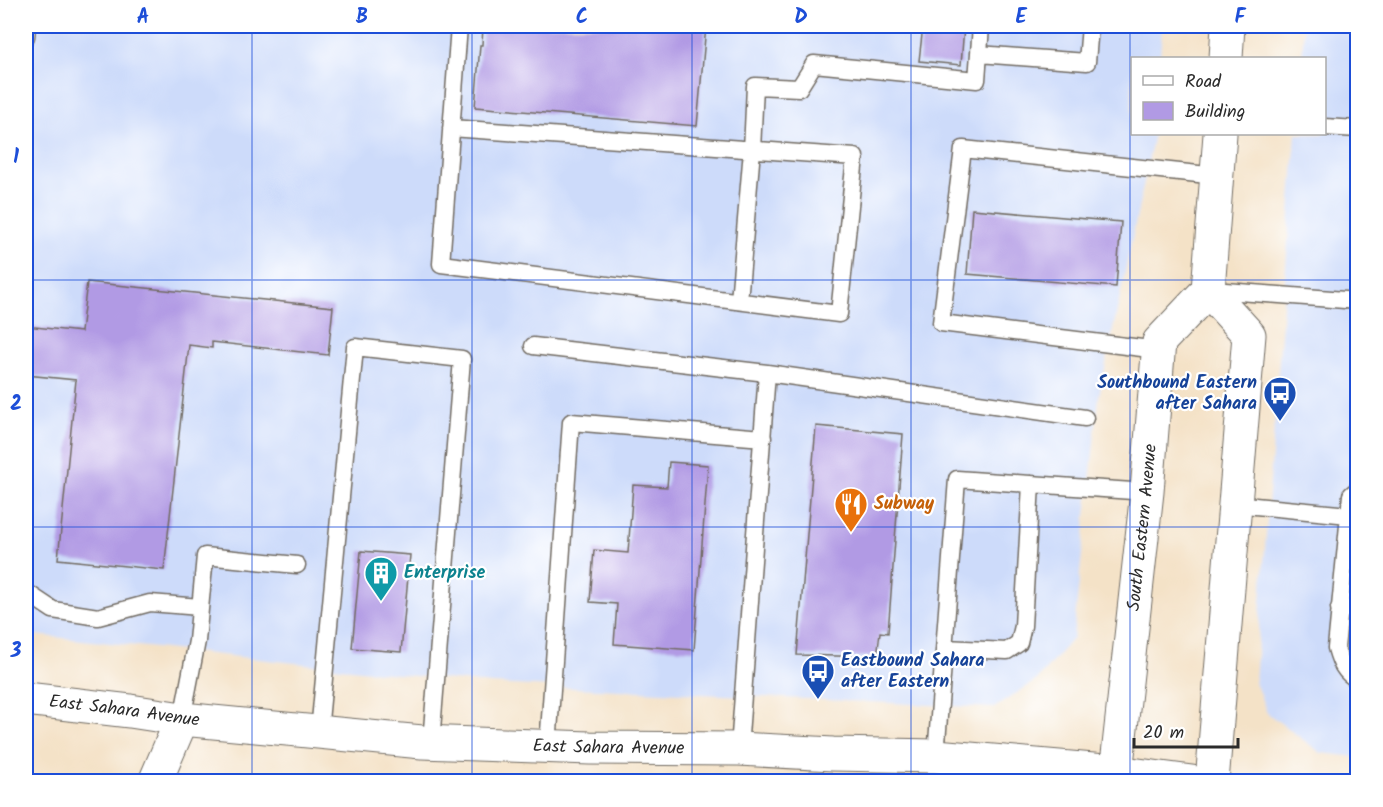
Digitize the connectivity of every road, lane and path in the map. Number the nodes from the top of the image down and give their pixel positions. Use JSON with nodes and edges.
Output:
{"nodes":[{"id":1,"x":27,"y":26,"type":"edge"},
{"id":2,"x":459,"y":26,"type":"edge"},
{"id":3,"x":981,"y":26,"type":"edge"},
{"id":4,"x":1090,"y":26,"type":"edge"},
{"id":5,"x":1228,"y":26,"type":"edge"},
{"id":6,"x":26,"y":37,"type":"edge"},
{"id":7,"x":979,"y":54,"type":"junction"},
{"id":8,"x":1226,"y":57,"type":"edge"},
{"id":9,"x":1326,"y":127,"type":"edge"},
{"id":10,"x":451,"y":128,"type":"junction"},
{"id":11,"x":1358,"y":129,"type":"edge"},
{"id":12,"x":1220,"y":135,"type":"edge"},
{"id":13,"x":752,"y":150,"type":"junction"},
{"id":14,"x":1217,"y":176,"type":"junction"},
{"id":15,"x":1208,"y":290,"type":"junction"},
{"id":16,"x":739,"y":301,"type":"junction"},
{"id":17,"x":1358,"y":302,"type":"edge"},
{"id":18,"x":533,"y":346,"type":"dead end"},
{"id":19,"x":1158,"y":350,"type":"junction"},
{"id":20,"x":767,"y":373,"type":"junction"},
{"id":21,"x":1085,"y":418,"type":"dead end"},
{"id":22,"x":763,"y":438,"type":"junction"},
{"id":23,"x":1031,"y":484,"type":"junction"},
{"id":24,"x":1358,"y":489,"type":"edge"},
{"id":25,"x":1147,"y":492,"type":"junction"},
{"id":26,"x":1234,"y":504,"type":"junction"},
{"id":27,"x":1349,"y":515,"type":"junction"},
{"id":28,"x":297,"y":565,"type":"dead end"},
{"id":29,"x":26,"y":592,"type":"edge"},
{"id":30,"x":200,"y":607,"type":"junction"},
{"id":31,"x":1339,"y":608,"type":"junction"},
{"id":32,"x":1358,"y":610,"type":"edge"},
{"id":33,"x":945,"y":648,"type":"junction"},
{"id":34,"x":1358,"y":680,"type":"edge"},
{"id":35,"x":26,"y":699,"type":"edge"},
{"id":36,"x":182,"y":719,"type":"junction"},
{"id":37,"x":319,"y":732,"type":"junction"},
{"id":38,"x":431,"y":742,"type":"junction"},
{"id":39,"x":548,"y":746,"type":"junction"},
{"id":40,"x":739,"y":750,"type":"junction"},
{"id":41,"x":936,"y":756,"type":"junction"},
{"id":42,"x":1115,"y":777,"type":"edge"},
{"id":43,"x":155,"y":782,"type":"edge"},
{"id":44,"x":1192,"y":782,"type":"edge"},
{"id":45,"x":1212,"y":782,"type":"edge"}],
"edges":[{"from":1,"to":6,"type":"lane"},
{"from":2,"to":10,"type":"lane"},
{"from":3,"to":7,"type":"lane"},
{"from":4,"to":7,"type":"lane"},
{"from":5,"to":8,"type":"main road"},
{"from":7,"to":13,"type":"lane"},
{"from":9,"to":11,"type":"lane"},
{"from":10,"to":13,"type":"lane"},
{"from":10,"to":16,"type":"lane"},
{"from":12,"to":14,"type":"main road"},
{"from":13,"to":16,"type":"lane"},
{"from":13,"to":16,"type":"lane"},
{"from":14,"to":15,"type":"main road"},
{"from":14,"to":19,"type":"lane"},
{"from":15,"to":17,"type":"lane"},
{"from":15,"to":19,"type":"main road","name":"South Eastern Avenue"},
{"from":15,"to":26,"type":"main road"},
{"from":18,"to":20,"type":"lane"},
{"from":19,"to":25,"type":"main road","name":"South Eastern Avenue"},
{"from":20,"to":21,"type":"lane"},
{"from":20,"to":22,"type":"lane"},
{"from":22,"to":39,"type":"lane"},
{"from":22,"to":40,"type":"lane"},
{"from":23,"to":25,"type":"lane"},
{"from":23,"to":33,"type":"lane"},
{"from":23,"to":33,"type":"lane"},
{"from":24,"to":27,"type":"lane"},
{"from":25,"to":42,"type":"main road","name":"South Eastern Avenue"},
{"from":26,"to":27,"type":"lane"},
{"from":26,"to":45,"type":"main road"},
{"from":27,"to":31,"type":"lane"},
{"from":28,"to":30,"type":"lane"},
{"from":29,"to":30,"type":"lane"},
{"from":30,"to":36,"type":"lane"},
{"from":31,"to":32,"type":"lane"},
{"from":31,"to":34,"type":"lane"},
{"from":33,"to":41,"type":"lane"},
{"from":35,"to":36,"type":"main road","name":"East Sahara Avenue"},
{"from":36,"to":37,"type":"main road","name":"East Sahara Avenue"},
{"from":36,"to":43,"type":"main road"},
{"from":37,"to":38,"type":"main road","name":"East Sahara Avenue"},
{"from":37,"to":38,"type":"lane"},
{"from":38,"to":39,"type":"main road","name":"East Sahara Avenue"},
{"from":39,"to":40,"type":"main road","name":"East Sahara Avenue"},
{"from":40,"to":41,"type":"main road","name":"East Sahara Avenue"},
{"from":41,"to":42,"type":"main road","name":"East Sahara Avenue"},
{"from":42,"to":44,"type":"main road","name":"East Sahara Avenue"}]}
